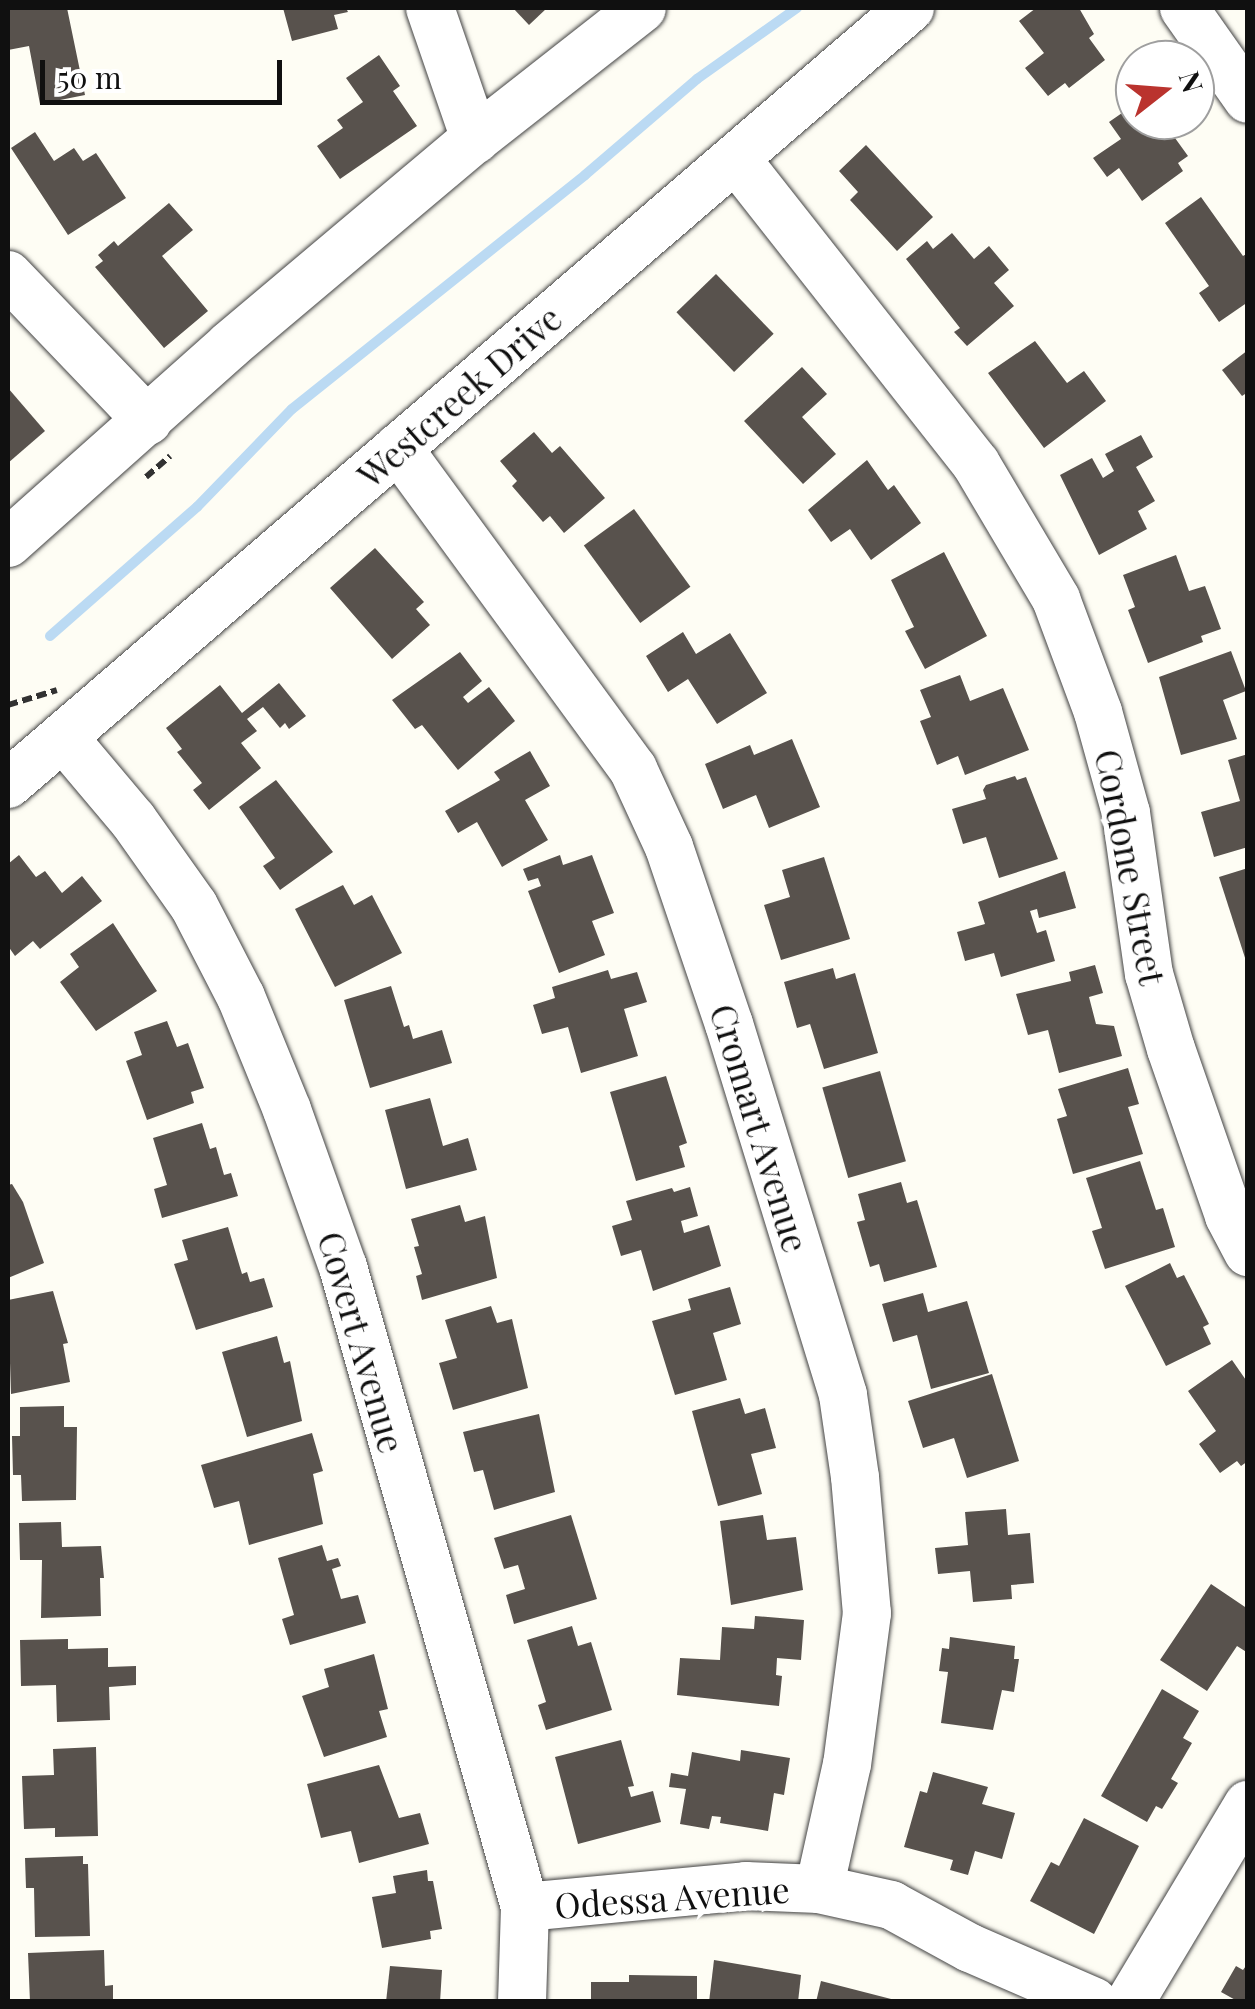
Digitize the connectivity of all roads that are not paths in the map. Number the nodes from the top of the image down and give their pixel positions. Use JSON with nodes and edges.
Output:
{"nodes":[{"id":1,"x":430,"y":8,"type":"edge"},
{"id":2,"x":642,"y":8,"type":"edge"},
{"id":3,"x":910,"y":8,"type":"edge"},
{"id":4,"x":1184,"y":8,"type":"edge"},
{"id":5,"x":1248,"y":99,"type":"edge"},
{"id":6,"x":475,"y":139,"type":"junction"},
{"id":7,"x":736,"y":159,"type":"junction"},
{"id":8,"x":8,"y":275,"type":"edge"},
{"id":9,"x":148,"y":421,"type":"junction"},
{"id":10,"x":398,"y":448,"type":"junction"},
{"id":11,"x":8,"y":543,"type":"edge"},
{"id":12,"x":63,"y":737,"type":"junction"},
{"id":13,"x":8,"y":784,"type":"edge"},
{"id":14,"x":1248,"y":1252,"type":"edge"},
{"id":15,"x":1248,"y":1805,"type":"edge"},
{"id":16,"x":819,"y":1889,"type":"junction"},
{"id":17,"x":525,"y":1907,"type":"junction"},
{"id":18,"x":522,"y":2002,"type":"edge"},
{"id":19,"x":1094,"y":2002,"type":"edge"},
{"id":20,"x":1130,"y":2002,"type":"edge"}],
"edges":[{"from":1,"to":6,"type":"street"},
{"from":2,"to":6,"type":"street"},
{"from":3,"to":7,"type":"street","name":"Westcreek Drive"},
{"from":4,"to":5,"type":"street"},
{"from":6,"to":9,"type":"street"},
{"from":7,"to":10,"type":"street","name":"Westcreek Drive"},
{"from":7,"to":14,"type":"street","name":"Cordone Street"},
{"from":8,"to":9,"type":"street"},
{"from":9,"to":11,"type":"street"},
{"from":10,"to":12,"type":"street","name":"Westcreek Drive"},
{"from":10,"to":16,"type":"street","name":"Cromart Avenue"},
{"from":12,"to":13,"type":"street","name":"Westcreek Drive"},
{"from":12,"to":17,"type":"street","name":"Covert Avenue"},
{"from":15,"to":20,"type":"street"},
{"from":16,"to":17,"type":"street","name":"Odessa Avenue"},
{"from":16,"to":19,"type":"street","name":"Odessa Avenue"},
{"from":17,"to":18,"type":"street","name":"Covert Avenue"}]}
